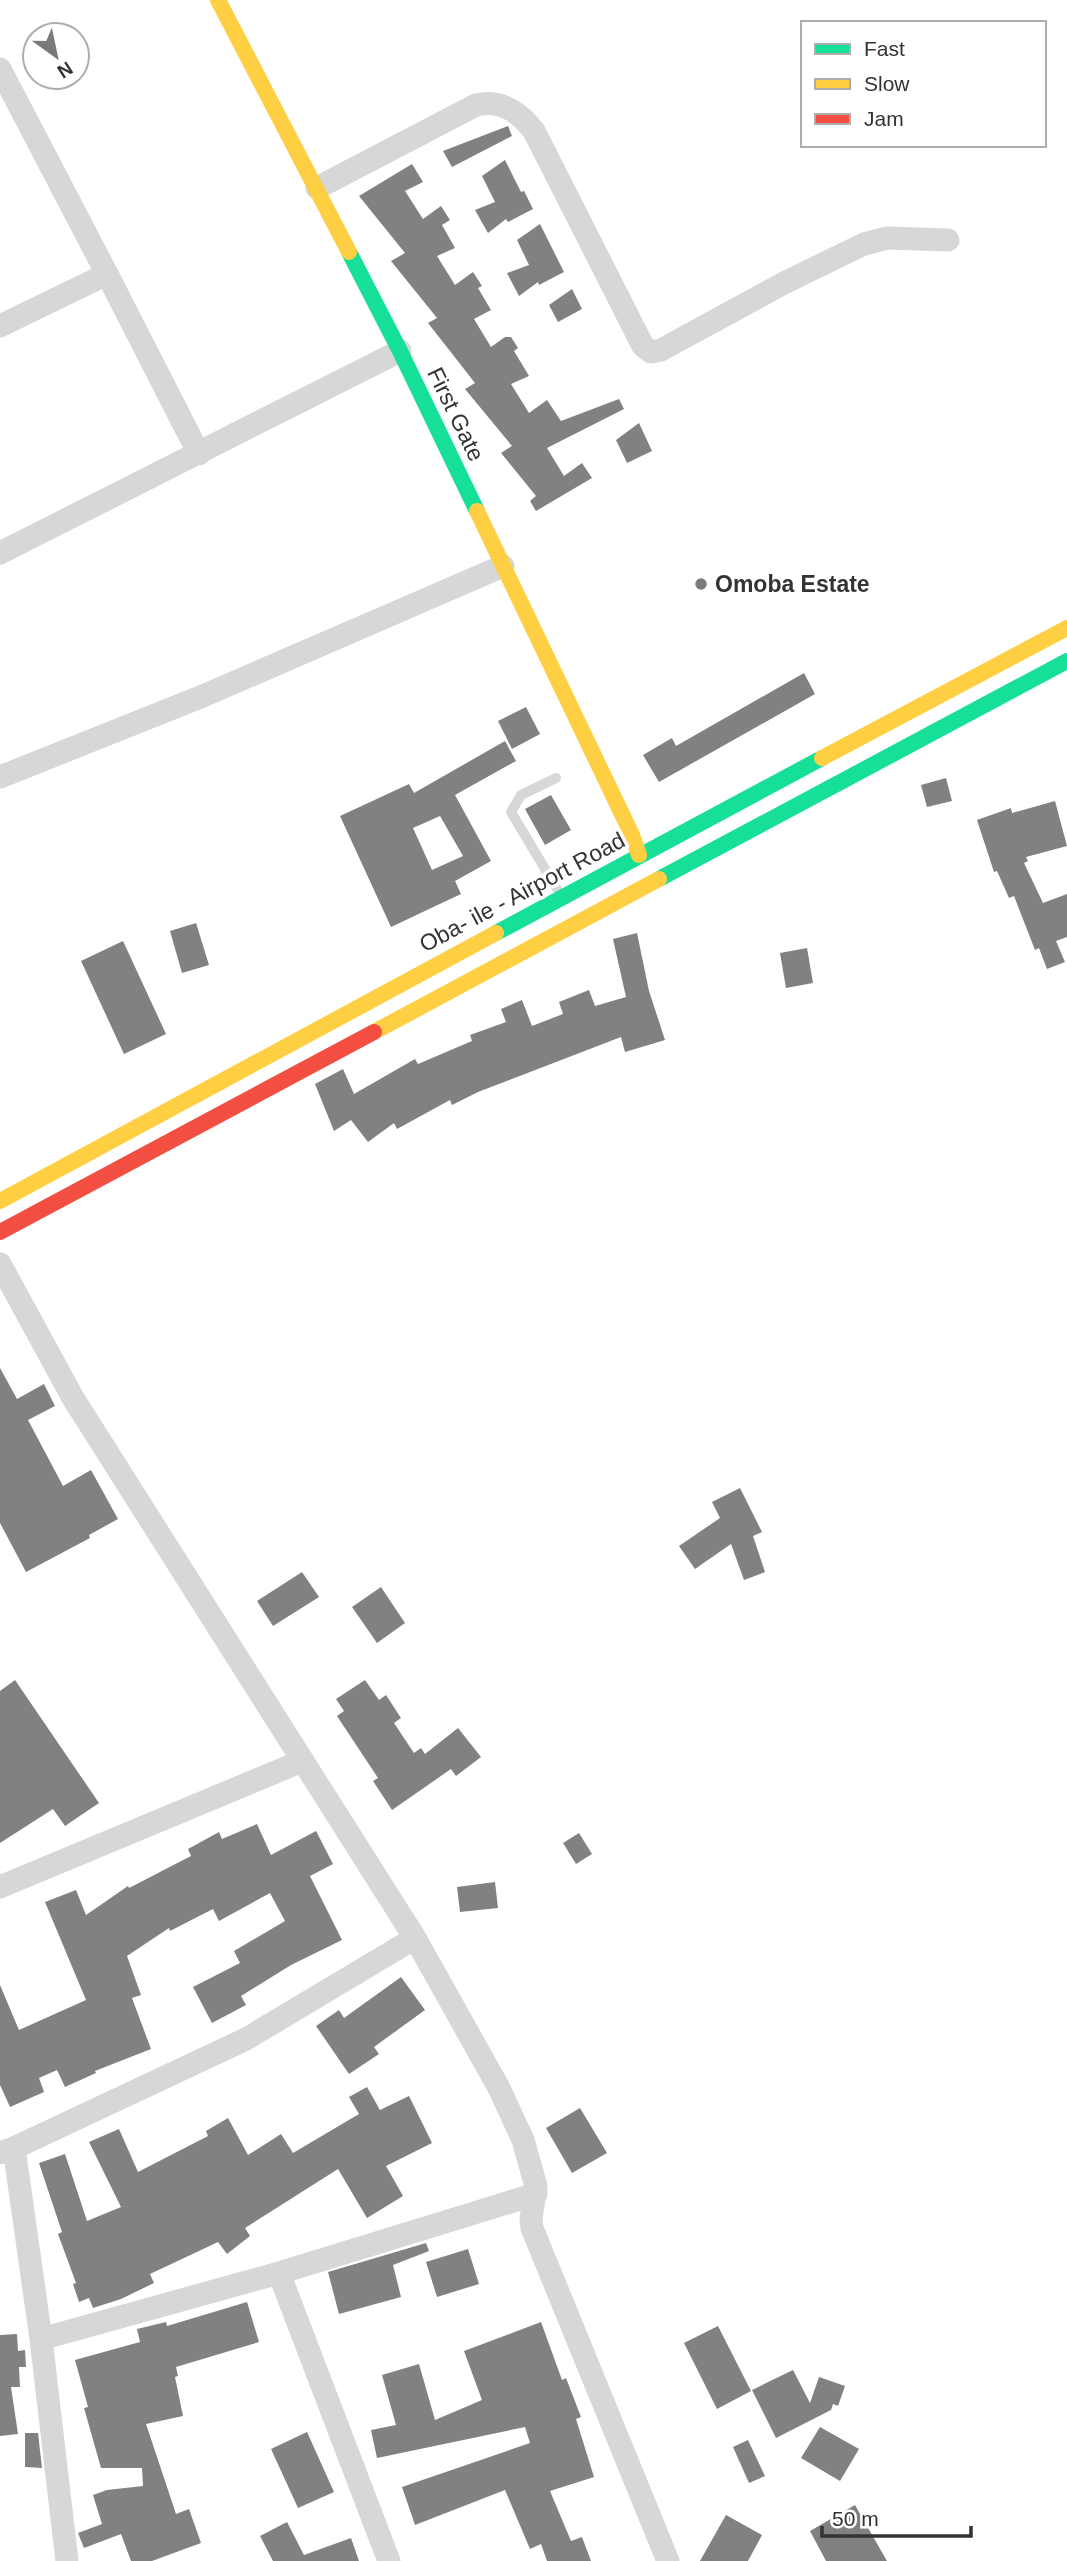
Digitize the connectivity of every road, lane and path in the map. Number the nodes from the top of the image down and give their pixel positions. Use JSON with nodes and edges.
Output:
{"nodes":[{"id":1,"x":218,"y":0,"type":"edge"},
{"id":2,"x":0,"y":69,"type":"edge"},
{"id":3,"x":317,"y":188,"type":"junction"},
{"id":4,"x":948,"y":240,"type":"dead end"},
{"id":5,"x":107,"y":274,"type":"junction"},
{"id":6,"x":0,"y":326,"type":"edge"},
{"id":7,"x":400,"y":351,"type":"junction"},
{"id":8,"x":199,"y":454,"type":"junction"},
{"id":9,"x":0,"y":553,"type":"edge"},
{"id":10,"x":503,"y":566,"type":"junction"},
{"id":11,"x":1067,"y":628,"type":"edge"},
{"id":12,"x":1067,"y":661,"type":"edge"},
{"id":13,"x":0,"y":777,"type":"edge"},
{"id":14,"x":556,"y":778,"type":"dead end"},
{"id":15,"x":639,"y":855,"type":"junction"},
{"id":16,"x":562,"y":897,"type":"junction"},
{"id":17,"x":0,"y":1200,"type":"edge"},
{"id":18,"x":0,"y":1232,"type":"edge"},
{"id":19,"x":0,"y":1264,"type":"edge"},
{"id":20,"x":302,"y":1761,"type":"junction"},
{"id":21,"x":0,"y":1887,"type":"edge"},
{"id":22,"x":415,"y":1938,"type":"junction"},
{"id":23,"x":7,"y":2150,"type":"edge"},
{"id":24,"x":536,"y":2194,"type":"junction"},
{"id":25,"x":279,"y":2273,"type":"junction"},
{"id":26,"x":41,"y":2339,"type":"junction"},
{"id":27,"x":67,"y":2561,"type":"edge"},
{"id":28,"x":388,"y":2561,"type":"edge"},
{"id":29,"x":668,"y":2561,"type":"edge"}],
"edges":[{"from":1,"to":3,"type":"main road","name":"First Gate"},
{"from":2,"to":5,"type":"street"},
{"from":3,"to":4,"type":"street"},
{"from":3,"to":7,"type":"main road","name":"First Gate"},
{"from":5,"to":6,"type":"street"},
{"from":5,"to":8,"type":"street"},
{"from":7,"to":8,"type":"street"},
{"from":7,"to":10,"type":"main road","name":"First Gate"},
{"from":8,"to":9,"type":"street"},
{"from":10,"to":13,"type":"street"},
{"from":10,"to":15,"type":"main road","name":"First Gate"},
{"from":11,"to":15,"type":"main road","name":"Oba- ile - Airport Road"},
{"from":12,"to":18,"type":"main road"},
{"from":14,"to":16,"type":"lane"},
{"from":15,"to":16,"type":"main road","name":"Oba- ile - Airport Road"},
{"from":16,"to":17,"type":"main road","name":"Oba- ile - Airport Road"},
{"from":19,"to":20,"type":"street"},
{"from":20,"to":21,"type":"street"},
{"from":20,"to":22,"type":"street"},
{"from":22,"to":23,"type":"street"},
{"from":22,"to":24,"type":"street"},
{"from":23,"to":26,"type":"street"},
{"from":24,"to":25,"type":"street"},
{"from":24,"to":29,"type":"street"},
{"from":25,"to":26,"type":"street"},
{"from":25,"to":28,"type":"street"},
{"from":26,"to":27,"type":"street"}]}
